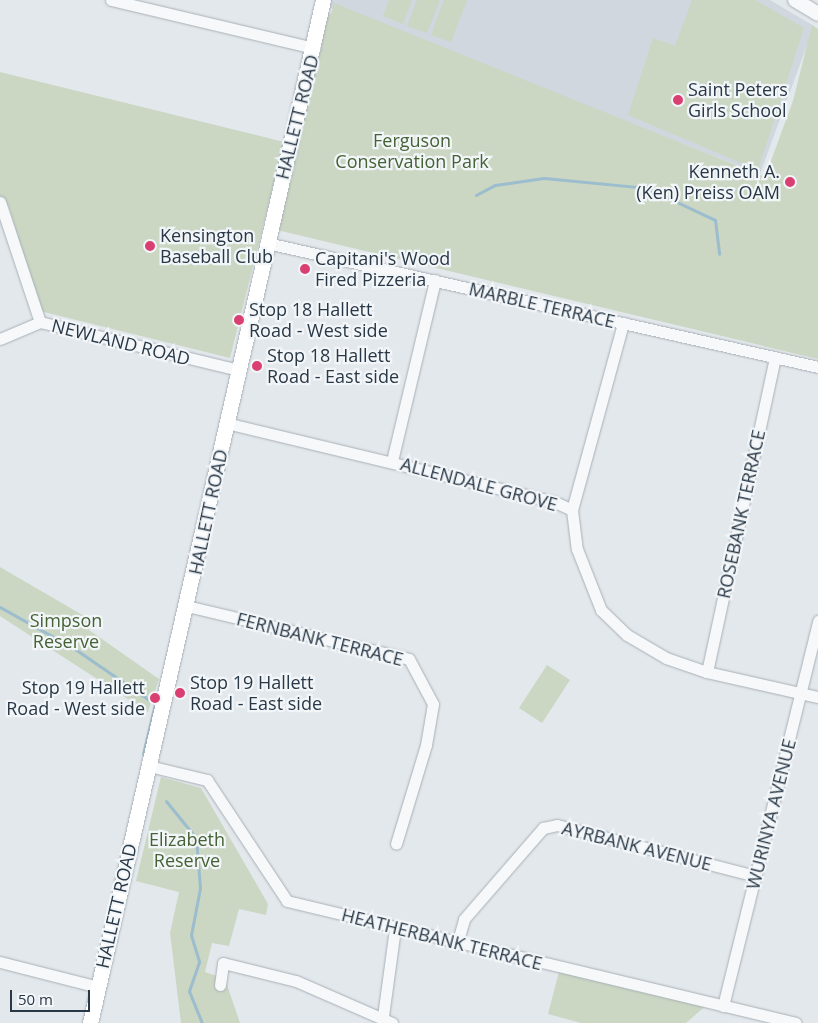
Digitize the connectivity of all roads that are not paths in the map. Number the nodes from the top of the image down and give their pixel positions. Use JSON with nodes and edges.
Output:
{"nodes":[{"id":1,"x":111,"y":0,"type":"edge"},
{"id":2,"x":165,"y":0,"type":"edge"},
{"id":3,"x":323,"y":0,"type":"edge"},
{"id":4,"x":794,"y":0,"type":"edge"},
{"id":5,"x":162,"y":12,"type":"junction"},
{"id":6,"x":818,"y":14,"type":"edge"},
{"id":7,"x":314,"y":48,"type":"junction"},
{"id":8,"x":0,"y":202,"type":"edge"},
{"id":9,"x":267,"y":243,"type":"junction"},
{"id":10,"x":435,"y":280,"type":"junction"},
{"id":11,"x":40,"y":322,"type":"junction"},
{"id":12,"x":622,"y":323,"type":"junction"},
{"id":13,"x":0,"y":339,"type":"edge"},
{"id":14,"x":774,"y":357,"type":"junction"},
{"id":15,"x":818,"y":367,"type":"edge"},
{"id":16,"x":238,"y":370,"type":"junction"},
{"id":17,"x":226,"y":423,"type":"junction"},
{"id":18,"x":392,"y":461,"type":"junction"},
{"id":19,"x":572,"y":510,"type":"junction"},
{"id":20,"x":188,"y":606,"type":"junction"},
{"id":21,"x":818,"y":621,"type":"edge"},
{"id":22,"x":707,"y":672,"type":"junction"},
{"id":23,"x":801,"y":693,"type":"junction"},
{"id":24,"x":818,"y":697,"type":"edge"},
{"id":25,"x":148,"y":766,"type":"junction"},
{"id":26,"x":396,"y":844,"type":"dead end"},
{"id":27,"x":756,"y":876,"type":"junction"},
{"id":28,"x":395,"y":928,"type":"junction"},
{"id":29,"x":457,"y":944,"type":"junction"},
{"id":30,"x":0,"y":962,"type":"edge"},
{"id":31,"x":220,"y":985,"type":"dead end"},
{"id":32,"x":98,"y":987,"type":"junction"},
{"id":33,"x":723,"y":1006,"type":"junction"},
{"id":34,"x":387,"y":1019,"type":"edge"},
{"id":35,"x":774,"y":1020,"type":"edge"},
{"id":36,"x":90,"y":1023,"type":"edge"},
{"id":37,"x":796,"y":1023,"type":"edge"}],
"edges":[{"from":1,"to":5,"type":"street"},
{"from":2,"to":5,"type":"street"},
{"from":3,"to":7,"type":"main road","name":"HALLETT ROAD"},
{"from":4,"to":6,"type":"street"},
{"from":5,"to":7,"type":"street"},
{"from":7,"to":9,"type":"main road","name":"HALLETT ROAD"},
{"from":8,"to":11,"type":"street","name":"NEWLAND ROAD"},
{"from":9,"to":10,"type":"street","name":"MARBLE TERRACE"},
{"from":9,"to":16,"type":"main road","name":"HALLETT ROAD"},
{"from":10,"to":12,"type":"street","name":"MARBLE TERRACE"},
{"from":10,"to":18,"type":"street"},
{"from":11,"to":13,"type":"street"},
{"from":11,"to":16,"type":"street","name":"NEWLAND ROAD"},
{"from":12,"to":14,"type":"street","name":"MARBLE TERRACE"},
{"from":12,"to":19,"type":"street"},
{"from":14,"to":15,"type":"street","name":"MARBLE TERRACE"},
{"from":14,"to":22,"type":"street","name":"ROSEBANK TERRACE"},
{"from":16,"to":17,"type":"main road","name":"HALLETT ROAD"},
{"from":17,"to":18,"type":"street","name":"ALLENDALE GROVE"},
{"from":17,"to":20,"type":"main road","name":"HALLETT ROAD"},
{"from":18,"to":19,"type":"street","name":"ALLENDALE GROVE"},
{"from":19,"to":22,"type":"street","name":"ALLENDALE GROVE"},
{"from":20,"to":25,"type":"main road","name":"HALLETT ROAD"},
{"from":20,"to":26,"type":"street","name":"FERNBANK TERRACE"},
{"from":21,"to":23,"type":"street","name":"WURINYA AVENUE"},
{"from":22,"to":23,"type":"street","name":"ALLENDALE GROVE"},
{"from":23,"to":24,"type":"street","name":"ALLENDALE GROVE"},
{"from":23,"to":27,"type":"street","name":"WURINYA AVENUE"},
{"from":25,"to":28,"type":"street","name":"HEATHERBANK TERRACE"},
{"from":25,"to":32,"type":"main road","name":"HALLETT ROAD"},
{"from":27,"to":29,"type":"street","name":"AYRBANK AVENUE"},
{"from":27,"to":33,"type":"street","name":"WURINYA AVENUE"},
{"from":28,"to":29,"type":"street","name":"HEATHERBANK TERRACE"},
{"from":28,"to":34,"type":"street"},
{"from":29,"to":33,"type":"street","name":"HEATHERBANK TERRACE"},
{"from":30,"to":32,"type":"street"},
{"from":31,"to":34,"type":"street"},
{"from":32,"to":36,"type":"main road","name":"HALLETT ROAD"},
{"from":33,"to":35,"type":"street","name":"HEATHERBANK TERRACE"},
{"from":35,"to":37,"type":"street","name":"HEATHERBANK TERRACE"}]}
